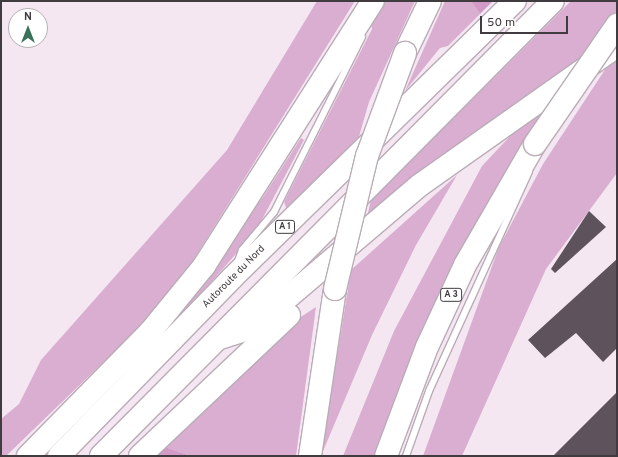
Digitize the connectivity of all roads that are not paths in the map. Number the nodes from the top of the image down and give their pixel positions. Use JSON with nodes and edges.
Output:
{"nodes":[{"id":1,"x":430,"y":1,"type":"edge"},
{"id":2,"x":515,"y":1,"type":"edge"},
{"id":3,"x":553,"y":1,"type":"edge"},
{"id":4,"x":369,"y":7,"type":"edge"},
{"id":5,"x":617,"y":25,"type":"edge"},
{"id":6,"x":617,"y":46,"type":"edge"},
{"id":7,"x":535,"y":144,"type":"junction"},
{"id":8,"x":434,"y":179,"type":"junction"},
{"id":9,"x":232,"y":278,"type":"junction"},
{"id":10,"x":218,"y":338,"type":"junction"},
{"id":11,"x":28,"y":456,"type":"edge"},
{"id":12,"x":59,"y":456,"type":"edge"},
{"id":13,"x":101,"y":456,"type":"edge"},
{"id":14,"x":140,"y":456,"type":"edge"},
{"id":15,"x":310,"y":456,"type":"edge"},
{"id":16,"x":386,"y":456,"type":"edge"},
{"id":17,"x":406,"y":456,"type":"edge"}],
"edges":[{"from":1,"to":15,"type":"highway","bridge":true},
{"from":2,"to":9,"type":"highway","name":"Autoroute du Nord","number":"A 1"},
{"from":3,"to":10,"type":"highway"},
{"from":4,"to":9,"type":"lane"},
{"from":4,"to":11,"type":"highway"},
{"from":5,"to":7,"type":"highway","number":"A 3","bridge":true},
{"from":6,"to":8,"type":"highway"},
{"from":7,"to":16,"type":"highway","number":"A 3"},
{"from":7,"to":17,"type":"lane"},
{"from":8,"to":10,"type":"highway"},
{"from":8,"to":14,"type":"highway"},
{"from":9,"to":12,"type":"highway","name":"Autoroute du Nord","number":"A 1"},
{"from":10,"to":13,"type":"highway"}]}
